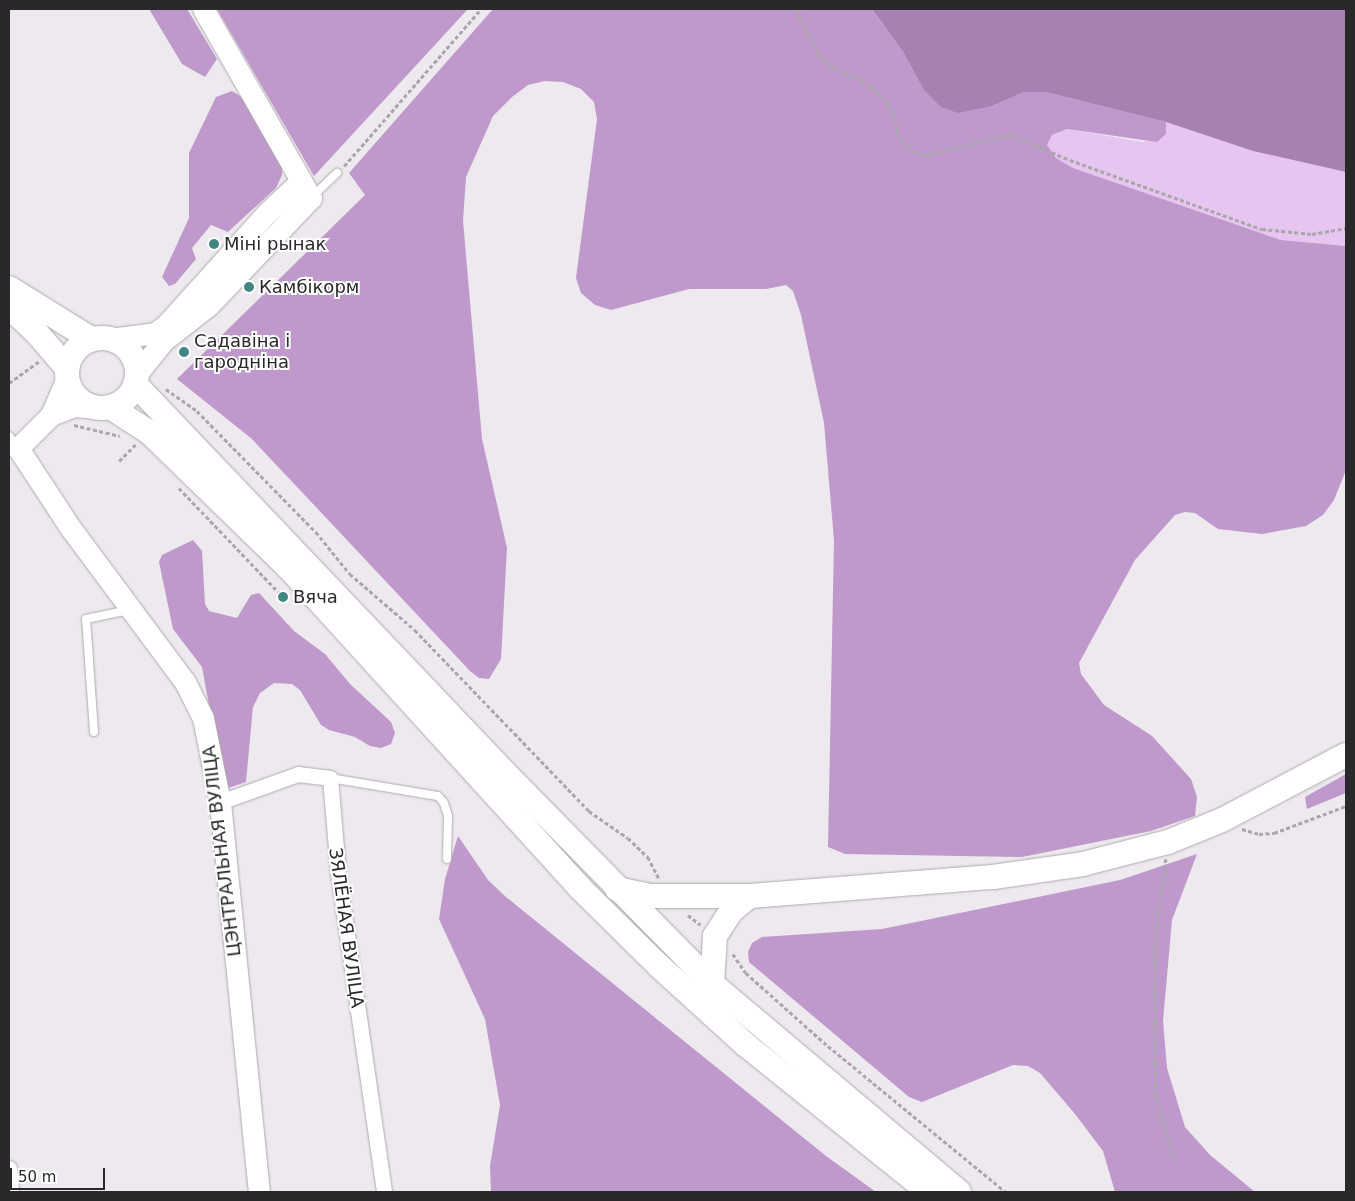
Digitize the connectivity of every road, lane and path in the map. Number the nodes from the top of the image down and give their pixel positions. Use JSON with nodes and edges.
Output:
{"nodes":[{"id":1,"x":202,"y":9,"type":"edge"},
{"id":2,"x":481,"y":9,"type":"edge"},
{"id":3,"x":796,"y":9,"type":"edge"},
{"id":4,"x":337,"y":173,"type":"joint"},
{"id":5,"x":306,"y":190,"type":"junction"},
{"id":6,"x":1346,"y":228,"type":"edge"},
{"id":7,"x":9,"y":288,"type":"edge"},
{"id":8,"x":9,"y":307,"type":"edge"},
{"id":9,"x":100,"y":339,"type":"junction"},
{"id":10,"x":40,"y":360,"type":"dead end"},
{"id":11,"x":67,"y":373,"type":"junction"},
{"id":12,"x":136,"y":380,"type":"junction"},
{"id":13,"x":9,"y":383,"type":"edge"},
{"id":14,"x":162,"y":387,"type":"dead end"},
{"id":15,"x":104,"y":407,"type":"junction"},
{"id":16,"x":51,"y":415,"type":"junction"},
{"id":17,"x":12,"y":447,"type":"edge"},
{"id":18,"x":142,"y":448,"type":"dead end"},
{"id":19,"x":119,"y":461,"type":"dead end"},
{"id":20,"x":172,"y":480,"type":"dead end"},
{"id":21,"x":283,"y":597,"type":"dead end"},
{"id":22,"x":133,"y":609,"type":"junction"},
{"id":23,"x":94,"y":732,"type":"dead end"},
{"id":24,"x":1346,"y":755,"type":"edge"},
{"id":25,"x":330,"y":778,"type":"junction"},
{"id":26,"x":220,"y":802,"type":"junction"},
{"id":27,"x":1346,"y":806,"type":"edge"},
{"id":28,"x":1222,"y":820,"type":"junction"},
{"id":29,"x":1168,"y":842,"type":"junction"},
{"id":30,"x":447,"y":859,"type":"dead end"},
{"id":31,"x":617,"y":889,"type":"junction"},
{"id":32,"x":750,"y":896,"type":"junction"},
{"id":33,"x":665,"y":897,"type":"junction"},
{"id":34,"x":687,"y":914,"type":"dead end"},
{"id":35,"x":715,"y":936,"type":"junction"},
{"id":36,"x":712,"y":984,"type":"junction"},
{"id":37,"x":1175,"y":1162,"type":"dead end"},
{"id":38,"x":9,"y":1168,"type":"edge"},
{"id":39,"x":11,"y":1192,"type":"edge"},
{"id":40,"x":259,"y":1192,"type":"edge"},
{"id":41,"x":384,"y":1192,"type":"edge"},
{"id":42,"x":929,"y":1192,"type":"edge"},
{"id":43,"x":959,"y":1192,"type":"edge"},
{"id":44,"x":1006,"y":1192,"type":"edge"}],
"edges":[{"from":1,"to":5,"type":"street"},
{"from":2,"to":4,"type":"path"},
{"from":3,"to":6,"type":"path"},
{"from":4,"to":5,"type":"lane"},
{"from":5,"to":9,"type":"street"},
{"from":5,"to":12,"type":"street"},
{"from":7,"to":9,"type":"main road"},
{"from":8,"to":11,"type":"main road"},
{"from":9,"to":11,"type":"main road"},
{"from":9,"to":12,"type":"main road"},
{"from":10,"to":13,"type":"path"},
{"from":11,"to":15,"type":"main road"},
{"from":11,"to":16,"type":"street"},
{"from":12,"to":15,"type":"main road"},
{"from":12,"to":31,"type":"main road"},
{"from":14,"to":33,"type":"path"},
{"from":15,"to":16,"type":"street"},
{"from":15,"to":42,"type":"main road"},
{"from":16,"to":17,"type":"street"},
{"from":17,"to":22,"type":"street","name":"ЦЭНТРАЛЬНАЯ ВУЛІЦА"},
{"from":18,"to":19,"type":"path"},
{"from":20,"to":21,"type":"path"},
{"from":22,"to":23,"type":"lane"},
{"from":22,"to":26,"type":"street","name":"ЦЭНТРАЛЬНАЯ ВУЛІЦА"},
{"from":24,"to":28,"type":"main road"},
{"from":25,"to":26,"type":"street"},
{"from":25,"to":30,"type":"lane"},
{"from":25,"to":41,"type":"street","name":"ЗЯЛЁНАЯ ВУЛІЦА"},
{"from":26,"to":40,"type":"street","name":"ЦЭНТРАЛЬНАЯ ВУЛІЦА"},
{"from":27,"to":28,"type":"path"},
{"from":28,"to":29,"type":"main road"},
{"from":29,"to":32,"type":"main road"},
{"from":29,"to":37,"type":"path"},
{"from":31,"to":33,"type":"main road"},
{"from":31,"to":36,"type":"main road"},
{"from":32,"to":33,"type":"main road"},
{"from":32,"to":35,"type":"main road"},
{"from":34,"to":35,"type":"path"},
{"from":35,"to":36,"type":"main road"},
{"from":35,"to":44,"type":"path"},
{"from":36,"to":43,"type":"main road"},
{"from":38,"to":39,"type":"street"}]}
